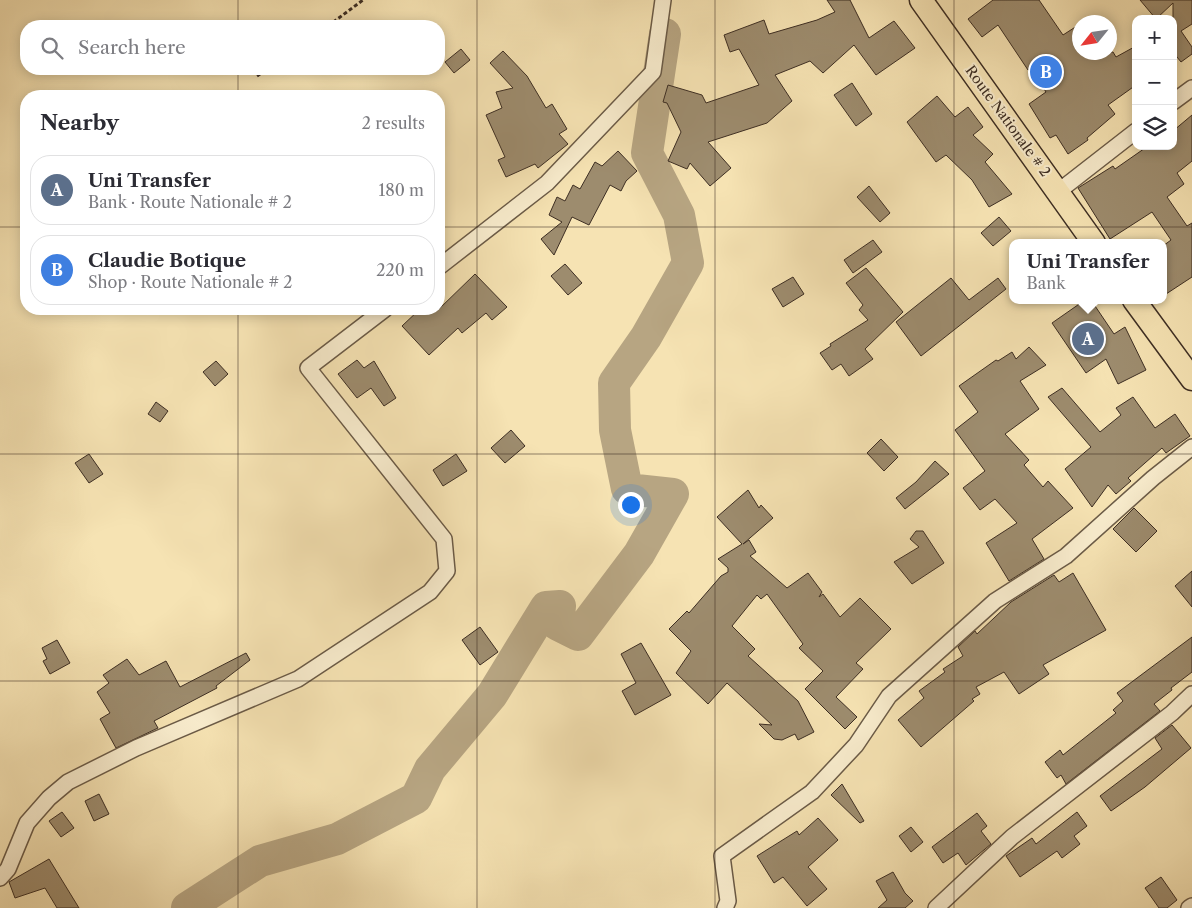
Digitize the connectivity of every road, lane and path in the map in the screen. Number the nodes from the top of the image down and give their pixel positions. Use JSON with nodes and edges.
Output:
{"nodes":[{"id":1,"x":363,"y":0,"type":"edge"},
{"id":2,"x":663,"y":0,"type":"edge"},
{"id":3,"x":921,"y":0,"type":"edge"},
{"id":4,"x":336,"y":20,"type":"edge"},
{"id":5,"x":1192,"y":88,"type":"edge"},
{"id":6,"x":1177,"y":99,"type":"edge"},
{"id":7,"x":1132,"y":134,"type":"edge"},
{"id":8,"x":1059,"y":191,"type":"junction"},
{"id":9,"x":1091,"y":239,"type":"edge"},
{"id":10,"x":445,"y":262,"type":"edge"},
{"id":11,"x":1137,"y":304,"type":"edge"},
{"id":12,"x":377,"y":315,"type":"edge"},
{"id":13,"x":1192,"y":379,"type":"edge"},
{"id":14,"x":1192,"y":447,"type":"edge"},
{"id":15,"x":1192,"y":694,"type":"edge"},
{"id":16,"x":0,"y":878,"type":"edge"},
{"id":17,"x":951,"y":903,"type":"edge"},
{"id":18,"x":1192,"y":906,"type":"edge"},
{"id":19,"x":725,"y":908,"type":"edge"},
{"id":20,"x":936,"y":908,"type":"edge"},
{"id":21,"x":1189,"y":908,"type":"edge"}],
"edges":[{"from":1,"to":4,"type":"path"},
{"from":2,"to":10,"type":"street"},
{"from":3,"to":8,"type":"main road","name":"Route Nationale # 2"},
{"from":5,"to":6,"type":"street"},
{"from":7,"to":8,"type":"street"},
{"from":8,"to":9,"type":"main road","name":"Route Nationale # 2"},
{"from":11,"to":13,"type":"main road"},
{"from":12,"to":16,"type":"street"},
{"from":14,"to":19,"type":"street"},
{"from":15,"to":17,"type":"street"},
{"from":17,"to":20,"type":"street"},
{"from":18,"to":21,"type":"street"}]}
